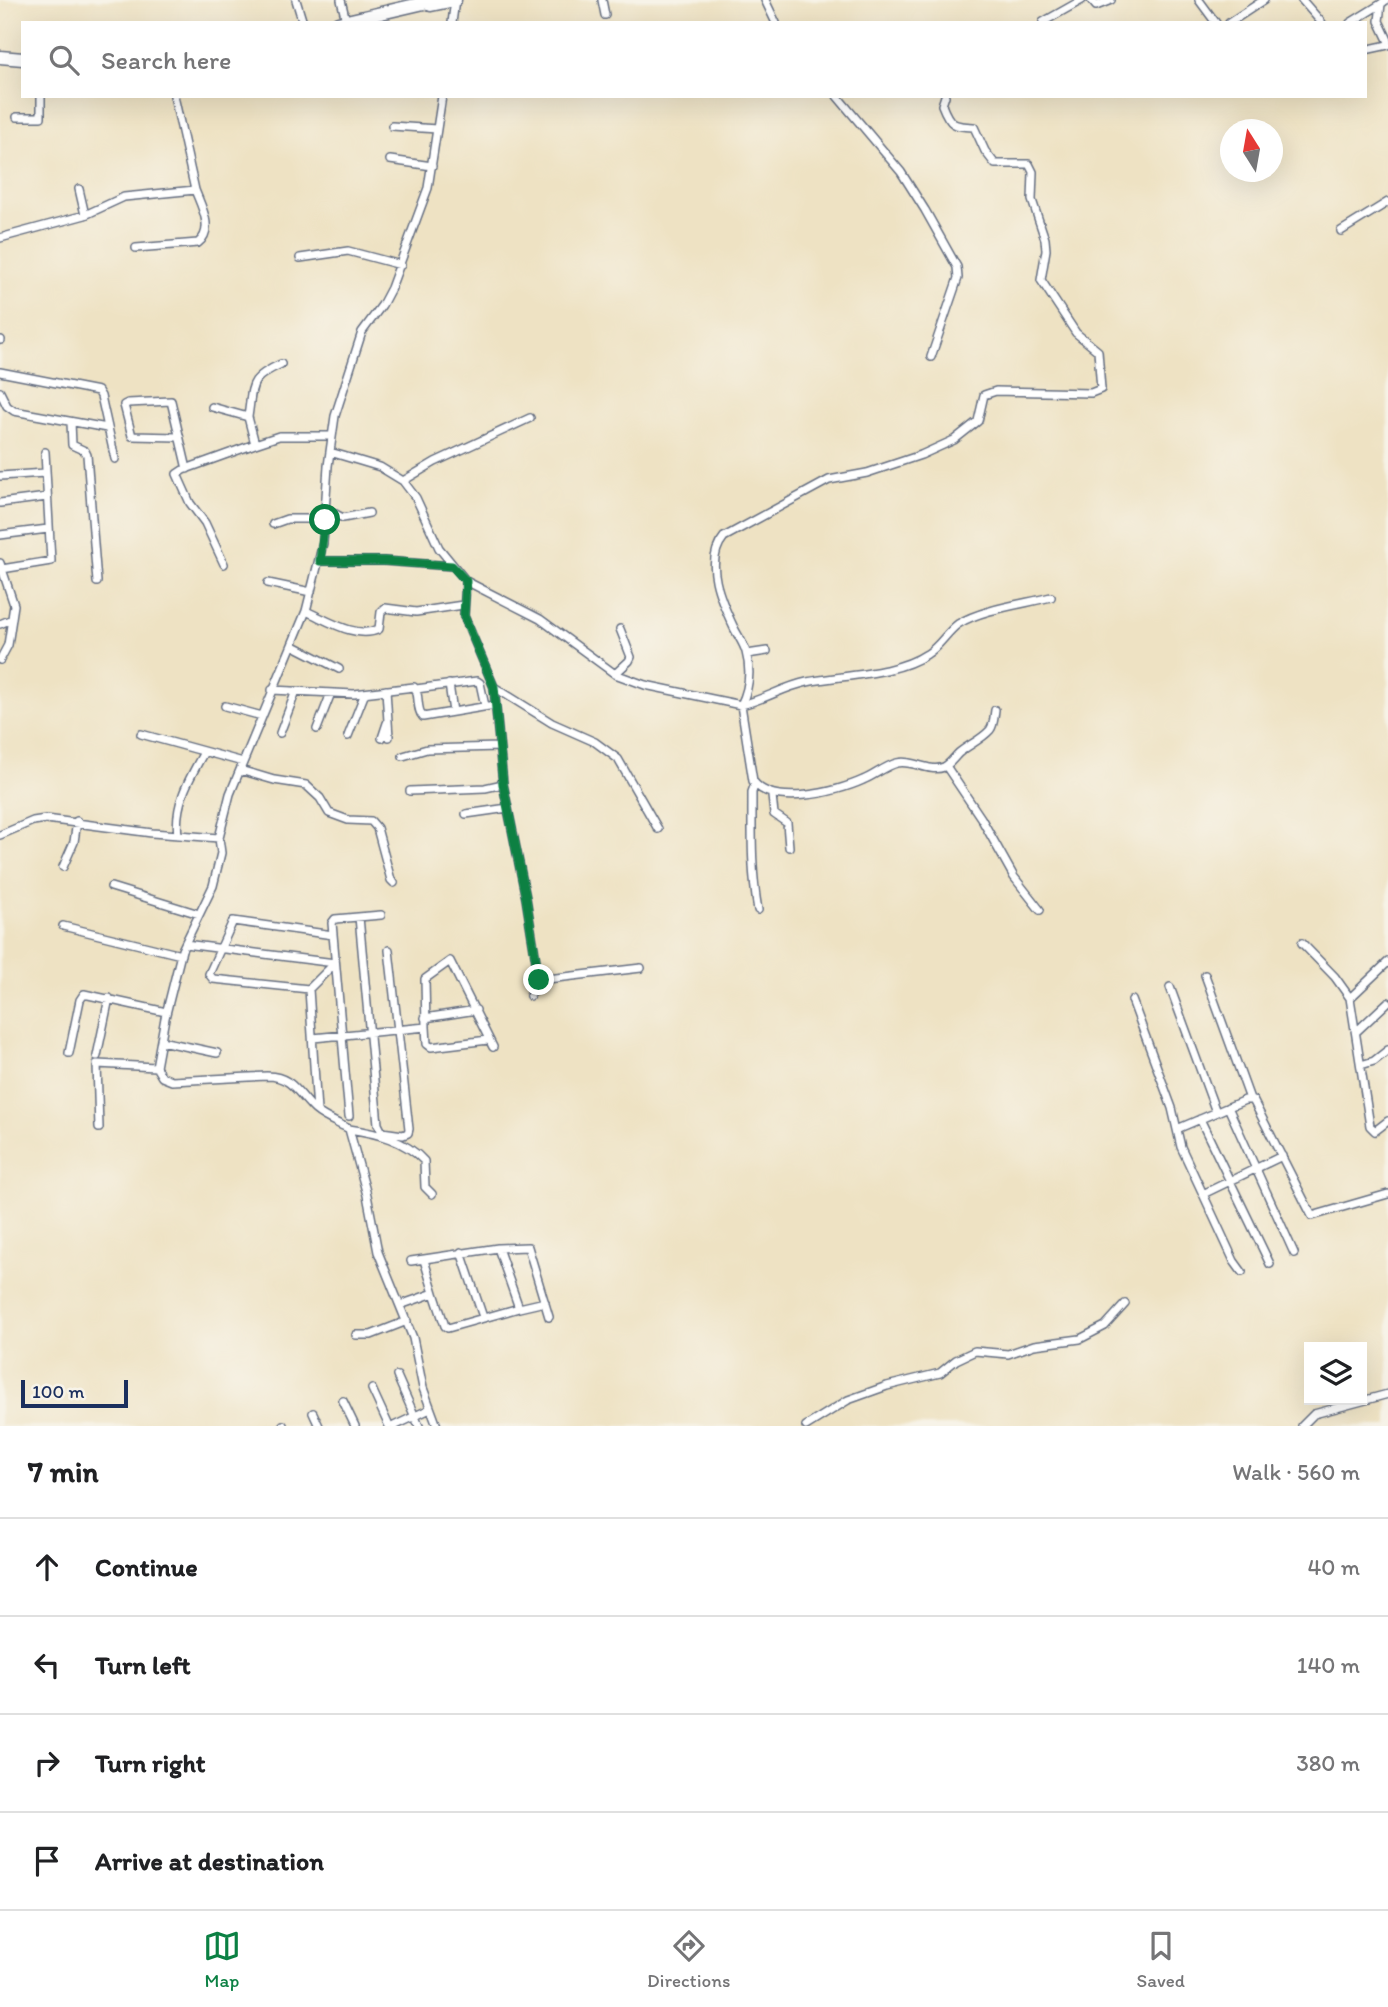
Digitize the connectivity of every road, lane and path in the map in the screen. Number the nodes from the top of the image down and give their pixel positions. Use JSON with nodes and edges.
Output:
{"nodes":[{"id":1,"x":296,"y":0,"type":"edge"},
{"id":2,"x":341,"y":0,"type":"edge"},
{"id":3,"x":437,"y":0,"type":"edge"},
{"id":4,"x":455,"y":0,"type":"edge"},
{"id":5,"x":602,"y":0,"type":"edge"},
{"id":6,"x":765,"y":0,"type":"edge"},
{"id":7,"x":1082,"y":0,"type":"edge"},
{"id":8,"x":1091,"y":0,"type":"edge"},
{"id":9,"x":1111,"y":0,"type":"edge"},
{"id":10,"x":1199,"y":0,"type":"edge"},
{"id":11,"x":1264,"y":0,"type":"edge"},
{"id":12,"x":1302,"y":0,"type":"edge"},
{"id":13,"x":1384,"y":2,"type":"edge"},
{"id":14,"x":604,"y":15,"type":"dead end"},
{"id":15,"x":302,"y":21,"type":"edge"},
{"id":16,"x":347,"y":21,"type":"edge"},
{"id":17,"x":351,"y":21,"type":"edge"},
{"id":18,"x":352,"y":21,"type":"edge"},
{"id":19,"x":452,"y":21,"type":"edge"},
{"id":20,"x":775,"y":21,"type":"edge"},
{"id":21,"x":1045,"y":21,"type":"edge"},
{"id":22,"x":1215,"y":21,"type":"edge"},
{"id":23,"x":1233,"y":21,"type":"edge"},
{"id":24,"x":1320,"y":21,"type":"edge"},
{"id":25,"x":1353,"y":21,"type":"edge"},
{"id":26,"x":1388,"y":42,"type":"edge"},
{"id":27,"x":1367,"y":49,"type":"edge"},
{"id":28,"x":0,"y":59,"type":"edge"},
{"id":29,"x":21,"y":61,"type":"edge"},
{"id":30,"x":40,"y":98,"type":"edge"},
{"id":31,"x":173,"y":98,"type":"edge"},
{"id":32,"x":442,"y":98,"type":"edge"},
{"id":33,"x":838,"y":98,"type":"edge"},
{"id":34,"x":944,"y":98,"type":"edge"},
{"id":35,"x":17,"y":117,"type":"dead end"},
{"id":36,"x":392,"y":126,"type":"dead end"},
{"id":37,"x":437,"y":129,"type":"junction"},
{"id":38,"x":390,"y":160,"type":"dead end"},
{"id":39,"x":432,"y":166,"type":"junction"},
{"id":40,"x":79,"y":189,"type":"dead end"},
{"id":41,"x":195,"y":190,"type":"junction"},
{"id":42,"x":1388,"y":202,"type":"edge"},
{"id":43,"x":85,"y":215,"type":"junction"},
{"id":44,"x":1342,"y":231,"type":"dead end"},
{"id":45,"x":0,"y":238,"type":"edge"},
{"id":46,"x":136,"y":248,"type":"dead end"},
{"id":47,"x":300,"y":258,"type":"dead end"},
{"id":48,"x":401,"y":265,"type":"junction"},
{"id":49,"x":931,"y":357,"type":"dead end"},
{"id":50,"x":281,"y":364,"type":"dead end"},
{"id":51,"x":0,"y":372,"type":"edge"},
{"id":52,"x":0,"y":392,"type":"edge"},
{"id":53,"x":2,"y":402,"type":"edge"},
{"id":54,"x":212,"y":407,"type":"dead end"},
{"id":55,"x":248,"y":417,"type":"junction"},
{"id":56,"x":530,"y":418,"type":"dead end"},
{"id":57,"x":71,"y":422,"type":"junction"},
{"id":58,"x":107,"y":428,"type":"junction"},
{"id":59,"x":331,"y":436,"type":"junction"},
{"id":60,"x":178,"y":437,"type":"junction"},
{"id":61,"x":255,"y":444,"type":"junction"},
{"id":62,"x":45,"y":452,"type":"dead end"},
{"id":63,"x":330,"y":453,"type":"junction"},
{"id":64,"x":115,"y":459,"type":"dead end"},
{"id":65,"x":187,"y":469,"type":"junction"},
{"id":66,"x":45,"y":473,"type":"junction"},
{"id":67,"x":0,"y":476,"type":"edge"},
{"id":68,"x":402,"y":481,"type":"junction"},
{"id":69,"x":47,"y":497,"type":"junction"},
{"id":70,"x":0,"y":503,"type":"edge"},
{"id":71,"x":326,"y":509,"type":"junction"},
{"id":72,"x":369,"y":513,"type":"dead end"},
{"id":73,"x":325,"y":520,"type":"junction"},
{"id":74,"x":273,"y":524,"type":"dead end"},
{"id":75,"x":48,"y":529,"type":"junction"},
{"id":76,"x":0,"y":536,"type":"edge"},
{"id":77,"x":320,"y":561,"type":"junction"},
{"id":78,"x":224,"y":564,"type":"dead end"},
{"id":79,"x":1,"y":566,"type":"edge"},
{"id":80,"x":452,"y":566,"type":"junction"},
{"id":81,"x":466,"y":581,"type":"junction"},
{"id":82,"x":97,"y":582,"type":"dead end"},
{"id":83,"x":268,"y":583,"type":"dead end"},
{"id":84,"x":8,"y":585,"type":"junction"},
{"id":85,"x":0,"y":589,"type":"edge"},
{"id":86,"x":311,"y":592,"type":"junction"},
{"id":87,"x":1051,"y":597,"type":"dead end"},
{"id":88,"x":463,"y":605,"type":"junction"},
{"id":89,"x":306,"y":611,"type":"junction"},
{"id":90,"x":12,"y":619,"type":"junction"},
{"id":91,"x":0,"y":624,"type":"edge"},
{"id":92,"x":620,"y":629,"type":"dead end"},
{"id":93,"x":292,"y":645,"type":"junction"},
{"id":94,"x":767,"y":651,"type":"dead end"},
{"id":95,"x":747,"y":654,"type":"junction"},
{"id":96,"x":0,"y":660,"type":"edge"},
{"id":97,"x":339,"y":670,"type":"dead end"},
{"id":98,"x":615,"y":674,"type":"junction"},
{"id":99,"x":449,"y":684,"type":"junction"},
{"id":100,"x":494,"y":687,"type":"junction"},
{"id":101,"x":416,"y":689,"type":"junction"},
{"id":102,"x":272,"y":690,"type":"junction"},
{"id":103,"x":386,"y":690,"type":"junction"},
{"id":104,"x":296,"y":691,"type":"junction"},
{"id":105,"x":331,"y":693,"type":"junction"},
{"id":106,"x":365,"y":693,"type":"junction"},
{"id":107,"x":495,"y":705,"type":"junction"},
{"id":108,"x":741,"y":705,"type":"junction"},
{"id":109,"x":225,"y":706,"type":"dead end"},
{"id":110,"x":485,"y":706,"type":"junction"},
{"id":111,"x":996,"y":710,"type":"dead end"},
{"id":112,"x":453,"y":712,"type":"junction"},
{"id":113,"x":262,"y":716,"type":"junction"},
{"id":114,"x":317,"y":729,"type":"dead end"},
{"id":115,"x":280,"y":733,"type":"dead end"},
{"id":116,"x":141,"y":734,"type":"dead end"},
{"id":117,"x":348,"y":736,"type":"dead end"},
{"id":118,"x":385,"y":738,"type":"dead end"},
{"id":119,"x":499,"y":747,"type":"junction"},
{"id":120,"x":204,"y":752,"type":"junction"},
{"id":121,"x":403,"y":756,"type":"dead end"},
{"id":122,"x":243,"y":762,"type":"junction"},
{"id":123,"x":946,"y":766,"type":"junction"},
{"id":124,"x":240,"y":770,"type":"junction"},
{"id":125,"x":503,"y":784,"type":"junction"},
{"id":126,"x":755,"y":784,"type":"junction"},
{"id":127,"x":410,"y":791,"type":"dead end"},
{"id":128,"x":772,"y":796,"type":"junction"},
{"id":129,"x":508,"y":808,"type":"junction"},
{"id":130,"x":466,"y":814,"type":"dead end"},
{"id":131,"x":77,"y":821,"type":"junction"},
{"id":132,"x":658,"y":829,"type":"dead end"},
{"id":133,"x":0,"y":835,"type":"edge"},
{"id":134,"x":178,"y":835,"type":"junction"},
{"id":135,"x":219,"y":838,"type":"junction"},
{"id":136,"x":789,"y":847,"type":"dead end"},
{"id":137,"x":63,"y":867,"type":"dead end"},
{"id":138,"x":394,"y":883,"type":"dead end"},
{"id":139,"x":111,"y":887,"type":"dead end"},
{"id":140,"x":758,"y":910,"type":"dead end"},
{"id":141,"x":1040,"y":910,"type":"dead end"},
{"id":142,"x":200,"y":914,"type":"junction"},
{"id":143,"x":381,"y":915,"type":"dead end"},
{"id":144,"x":359,"y":917,"type":"junction"},
{"id":145,"x":63,"y":926,"type":"dead end"},
{"id":146,"x":332,"y":935,"type":"junction"},
{"id":147,"x":1302,"y":943,"type":"dead end"},
{"id":148,"x":185,"y":944,"type":"junction"},
{"id":149,"x":220,"y":948,"type":"junction"},
{"id":150,"x":389,"y":950,"type":"dead end"},
{"id":151,"x":181,"y":955,"type":"junction"},
{"id":152,"x":1388,"y":962,"type":"edge"},
{"id":153,"x":335,"y":963,"type":"junction"},
{"id":154,"x":641,"y":968,"type":"dead end"},
{"id":155,"x":1205,"y":975,"type":"dead end"},
{"id":156,"x":539,"y":980,"type":"junction"},
{"id":157,"x":1170,"y":987,"type":"dead end"},
{"id":158,"x":309,"y":989,"type":"junction"},
{"id":159,"x":530,"y":996,"type":"dead end"},
{"id":160,"x":109,"y":998,"type":"junction"},
{"id":161,"x":1350,"y":998,"type":"junction"},
{"id":162,"x":1132,"y":1000,"type":"dead end"},
{"id":163,"x":1388,"y":1002,"type":"edge"},
{"id":164,"x":476,"y":1010,"type":"junction"},
{"id":165,"x":166,"y":1012,"type":"junction"},
{"id":166,"x":425,"y":1018,"type":"junction"},
{"id":167,"x":426,"y":1027,"type":"junction"},
{"id":168,"x":397,"y":1030,"type":"junction"},
{"id":169,"x":1357,"y":1031,"type":"junction"},
{"id":170,"x":370,"y":1032,"type":"junction"},
{"id":171,"x":343,"y":1037,"type":"junction"},
{"id":172,"x":313,"y":1038,"type":"junction"},
{"id":173,"x":162,"y":1041,"type":"junction"},
{"id":174,"x":1388,"y":1050,"type":"edge"},
{"id":175,"x":216,"y":1052,"type":"dead end"},
{"id":176,"x":69,"y":1053,"type":"dead end"},
{"id":177,"x":97,"y":1056,"type":"dead end"},
{"id":178,"x":1361,"y":1065,"type":"junction"},
{"id":179,"x":156,"y":1068,"type":"junction"},
{"id":180,"x":1250,"y":1099,"type":"junction"},
{"id":181,"x":1228,"y":1107,"type":"junction"},
{"id":182,"x":317,"y":1112,"type":"junction"},
{"id":183,"x":1216,"y":1112,"type":"junction"},
{"id":184,"x":349,"y":1116,"type":"dead end"},
{"id":185,"x":1200,"y":1119,"type":"junction"},
{"id":186,"x":1388,"y":1121,"type":"edge"},
{"id":187,"x":99,"y":1128,"type":"dead end"},
{"id":188,"x":349,"y":1129,"type":"junction"},
{"id":189,"x":1177,"y":1129,"type":"junction"},
{"id":190,"x":1282,"y":1156,"type":"junction"},
{"id":191,"x":1256,"y":1168,"type":"junction"},
{"id":192,"x":1230,"y":1180,"type":"junction"},
{"id":193,"x":1203,"y":1194,"type":"junction"},
{"id":194,"x":1388,"y":1194,"type":"edge"},
{"id":195,"x":432,"y":1195,"type":"dead end"},
{"id":196,"x":498,"y":1248,"type":"junction"},
{"id":197,"x":461,"y":1252,"type":"junction"},
{"id":198,"x":1294,"y":1253,"type":"dead end"},
{"id":199,"x":424,"y":1260,"type":"junction"},
{"id":200,"x":411,"y":1261,"type":"dead end"},
{"id":201,"x":1270,"y":1264,"type":"dead end"},
{"id":202,"x":1242,"y":1272,"type":"dead end"},
{"id":203,"x":434,"y":1293,"type":"junction"},
{"id":204,"x":545,"y":1302,"type":"junction"},
{"id":205,"x":1125,"y":1304,"type":"dead end"},
{"id":206,"x":400,"y":1305,"type":"junction"},
{"id":207,"x":519,"y":1308,"type":"junction"},
{"id":208,"x":484,"y":1317,"type":"junction"},
{"id":209,"x":549,"y":1317,"type":"dead end"},
{"id":210,"x":407,"y":1321,"type":"junction"},
{"id":211,"x":356,"y":1335,"type":"dead end"},
{"id":212,"x":397,"y":1376,"type":"dead end"},
{"id":213,"x":372,"y":1389,"type":"dead end"},
{"id":214,"x":1388,"y":1394,"type":"edge"},
{"id":215,"x":344,"y":1401,"type":"dead end"},
{"id":216,"x":430,"y":1409,"type":"junction"},
{"id":217,"x":313,"y":1413,"type":"dead end"},
{"id":218,"x":415,"y":1416,"type":"junction"},
{"id":219,"x":318,"y":1426,"type":"edge"},
{"id":220,"x":355,"y":1426,"type":"edge"},
{"id":221,"x":389,"y":1426,"type":"edge"},
{"id":222,"x":394,"y":1426,"type":"edge"},
{"id":223,"x":419,"y":1426,"type":"edge"},
{"id":224,"x":437,"y":1426,"type":"edge"},
{"id":225,"x":806,"y":1426,"type":"edge"},
{"id":226,"x":1302,"y":1426,"type":"edge"}],
"edges":[{"from":1,"to":15,"type":"street"},
{"from":2,"to":16,"type":"street"},
{"from":3,"to":17,"type":"highway"},
{"from":4,"to":18,"type":"highway"},
{"from":4,"to":19,"type":"street"},
{"from":5,"to":14,"type":"street"},
{"from":6,"to":20,"type":"street"},
{"from":7,"to":21,"type":"street"},
{"from":8,"to":9,"type":"street"},
{"from":10,"to":22,"type":"street"},
{"from":11,"to":23,"type":"street"},
{"from":12,"to":24,"type":"street"},
{"from":13,"to":25,"type":"street"},
{"from":13,"to":26,"type":"street"},
{"from":26,"to":27,"type":"street"},
{"from":28,"to":29,"type":"highway"},
{"from":30,"to":35,"type":"street"},
{"from":31,"to":41,"type":"street"},
{"from":32,"to":37,"type":"street"},
{"from":33,"to":49,"type":"street"},
{"from":34,"to":95,"type":"street"},
{"from":36,"to":37,"type":"street"},
{"from":37,"to":39,"type":"street"},
{"from":38,"to":39,"type":"street"},
{"from":39,"to":48,"type":"street"},
{"from":40,"to":43,"type":"street"},
{"from":41,"to":43,"type":"street"},
{"from":41,"to":46,"type":"street"},
{"from":42,"to":44,"type":"street"},
{"from":43,"to":45,"type":"street"},
{"from":47,"to":48,"type":"street"},
{"from":48,"to":59,"type":"street"},
{"from":50,"to":55,"type":"street"},
{"from":51,"to":58,"type":"street"},
{"from":52,"to":53,"type":"street"},
{"from":53,"to":57,"type":"street"},
{"from":54,"to":55,"type":"street"},
{"from":55,"to":61,"type":"street"},
{"from":56,"to":68,"type":"street"},
{"from":57,"to":58,"type":"street"},
{"from":57,"to":82,"type":"street"},
{"from":58,"to":64,"type":"street"},
{"from":59,"to":61,"type":"street"},
{"from":59,"to":63,"type":"street"},
{"from":60,"to":60,"type":"street"},
{"from":60,"to":65,"type":"street"},
{"from":61,"to":65,"type":"street"},
{"from":62,"to":66,"type":"street"},
{"from":63,"to":68,"type":"street"},
{"from":63,"to":71,"type":"street"},
{"from":65,"to":78,"type":"street"},
{"from":66,"to":67,"type":"street"},
{"from":66,"to":69,"type":"street"},
{"from":68,"to":80,"type":"street"},
{"from":69,"to":70,"type":"street"},
{"from":69,"to":75,"type":"street"},
{"from":71,"to":72,"type":"street"},
{"from":71,"to":73,"type":"street"},
{"from":73,"to":74,"type":"street"},
{"from":73,"to":77,"type":"street"},
{"from":75,"to":76,"type":"street"},
{"from":75,"to":79,"type":"street"},
{"from":77,"to":80,"type":"street"},
{"from":77,"to":86,"type":"street"},
{"from":79,"to":84,"type":"street"},
{"from":80,"to":81,"type":"street"},
{"from":81,"to":88,"type":"street"},
{"from":81,"to":98,"type":"street"},
{"from":83,"to":86,"type":"street"},
{"from":84,"to":85,"type":"street"},
{"from":84,"to":90,"type":"street"},
{"from":86,"to":89,"type":"street"},
{"from":87,"to":108,"type":"street"},
{"from":88,"to":89,"type":"street"},
{"from":88,"to":100,"type":"street"},
{"from":89,"to":93,"type":"street"},
{"from":90,"to":91,"type":"street"},
{"from":90,"to":96,"type":"street"},
{"from":92,"to":98,"type":"street"},
{"from":93,"to":97,"type":"street"},
{"from":93,"to":102,"type":"street"},
{"from":94,"to":95,"type":"street"},
{"from":95,"to":108,"type":"street"},
{"from":98,"to":108,"type":"street"},
{"from":99,"to":101,"type":"street"},
{"from":99,"to":110,"type":"street"},
{"from":99,"to":112,"type":"street"},
{"from":100,"to":107,"type":"street"},
{"from":100,"to":132,"type":"street"},
{"from":101,"to":103,"type":"street"},
{"from":101,"to":112,"type":"street"},
{"from":102,"to":104,"type":"street"},
{"from":102,"to":113,"type":"street"},
{"from":103,"to":106,"type":"street"},
{"from":103,"to":118,"type":"street"},
{"from":104,"to":105,"type":"street"},
{"from":104,"to":115,"type":"street"},
{"from":105,"to":106,"type":"street"},
{"from":105,"to":114,"type":"street"},
{"from":106,"to":117,"type":"street"},
{"from":107,"to":110,"type":"street"},
{"from":107,"to":119,"type":"street"},
{"from":108,"to":126,"type":"street"},
{"from":109,"to":113,"type":"street"},
{"from":110,"to":112,"type":"street"},
{"from":111,"to":123,"type":"street"},
{"from":113,"to":122,"type":"street"},
{"from":116,"to":120,"type":"street"},
{"from":119,"to":121,"type":"street"},
{"from":119,"to":125,"type":"street"},
{"from":120,"to":122,"type":"street"},
{"from":120,"to":134,"type":"street"},
{"from":122,"to":124,"type":"street"},
{"from":123,"to":128,"type":"street"},
{"from":123,"to":141,"type":"street"},
{"from":124,"to":135,"type":"street"},
{"from":124,"to":138,"type":"street"},
{"from":125,"to":127,"type":"street"},
{"from":125,"to":129,"type":"street"},
{"from":126,"to":128,"type":"street"},
{"from":126,"to":140,"type":"street"},
{"from":128,"to":136,"type":"street"},
{"from":129,"to":130,"type":"street"},
{"from":129,"to":156,"type":"street"},
{"from":131,"to":133,"type":"street"},
{"from":131,"to":134,"type":"street"},
{"from":131,"to":137,"type":"street"},
{"from":134,"to":135,"type":"street"},
{"from":135,"to":142,"type":"street"},
{"from":139,"to":142,"type":"street"},
{"from":142,"to":148,"type":"street"},
{"from":143,"to":144,"type":"street"},
{"from":144,"to":146,"type":"street"},
{"from":144,"to":170,"type":"street"},
{"from":145,"to":151,"type":"street"},
{"from":146,"to":149,"type":"street"},
{"from":146,"to":153,"type":"street"},
{"from":147,"to":161,"type":"street"},
{"from":148,"to":149,"type":"street"},
{"from":148,"to":151,"type":"street"},
{"from":149,"to":153,"type":"street"},
{"from":149,"to":158,"type":"street"},
{"from":150,"to":168,"type":"street"},
{"from":151,"to":165,"type":"street"},
{"from":152,"to":161,"type":"street"},
{"from":153,"to":158,"type":"street"},
{"from":153,"to":171,"type":"street"},
{"from":154,"to":156,"type":"street"},
{"from":155,"to":180,"type":"street"},
{"from":156,"to":159,"type":"street"},
{"from":157,"to":183,"type":"street"},
{"from":158,"to":172,"type":"street"},
{"from":160,"to":165,"type":"street"},
{"from":160,"to":176,"type":"street"},
{"from":160,"to":177,"type":"street"},
{"from":161,"to":169,"type":"street"},
{"from":162,"to":189,"type":"street"},
{"from":163,"to":169,"type":"street"},
{"from":164,"to":166,"type":"street"},
{"from":164,"to":166,"type":"street"},
{"from":164,"to":167,"type":"street"},
{"from":165,"to":173,"type":"street"},
{"from":166,"to":167,"type":"street"},
{"from":167,"to":168,"type":"street"},
{"from":168,"to":170,"type":"street"},
{"from":168,"to":170,"type":"street"},
{"from":169,"to":178,"type":"street"},
{"from":170,"to":171,"type":"street"},
{"from":171,"to":172,"type":"street"},
{"from":171,"to":184,"type":"street"},
{"from":172,"to":182,"type":"street"},
{"from":173,"to":175,"type":"street"},
{"from":173,"to":179,"type":"street"},
{"from":174,"to":178,"type":"street"},
{"from":178,"to":186,"type":"street"},
{"from":179,"to":182,"type":"street"},
{"from":179,"to":187,"type":"street"},
{"from":180,"to":181,"type":"street"},
{"from":180,"to":190,"type":"street"},
{"from":181,"to":183,"type":"street"},
{"from":181,"to":191,"type":"street"},
{"from":182,"to":188,"type":"street"},
{"from":183,"to":185,"type":"street"},
{"from":185,"to":189,"type":"street"},
{"from":185,"to":192,"type":"street"},
{"from":188,"to":195,"type":"street"},
{"from":188,"to":206,"type":"street"},
{"from":189,"to":193,"type":"street"},
{"from":190,"to":191,"type":"street"},
{"from":190,"to":194,"type":"street"},
{"from":191,"to":192,"type":"street"},
{"from":191,"to":198,"type":"street"},
{"from":192,"to":193,"type":"street"},
{"from":192,"to":201,"type":"street"},
{"from":193,"to":202,"type":"street"},
{"from":196,"to":197,"type":"street"},
{"from":196,"to":204,"type":"street"},
{"from":196,"to":207,"type":"street"},
{"from":197,"to":199,"type":"street"},
{"from":197,"to":208,"type":"street"},
{"from":199,"to":200,"type":"street"},
{"from":199,"to":203,"type":"street"},
{"from":203,"to":206,"type":"street"},
{"from":203,"to":208,"type":"street"},
{"from":204,"to":207,"type":"street"},
{"from":204,"to":209,"type":"street"},
{"from":205,"to":225,"type":"street"},
{"from":206,"to":210,"type":"street"},
{"from":207,"to":208,"type":"street"},
{"from":210,"to":211,"type":"street"},
{"from":210,"to":216,"type":"street"},
{"from":212,"to":218,"type":"street"},
{"from":213,"to":221,"type":"street"},
{"from":214,"to":226,"type":"street"},
{"from":215,"to":220,"type":"street"},
{"from":216,"to":218,"type":"street"},
{"from":216,"to":224,"type":"street"},
{"from":217,"to":219,"type":"street"},
{"from":218,"to":222,"type":"street"},
{"from":218,"to":223,"type":"street"}]}
